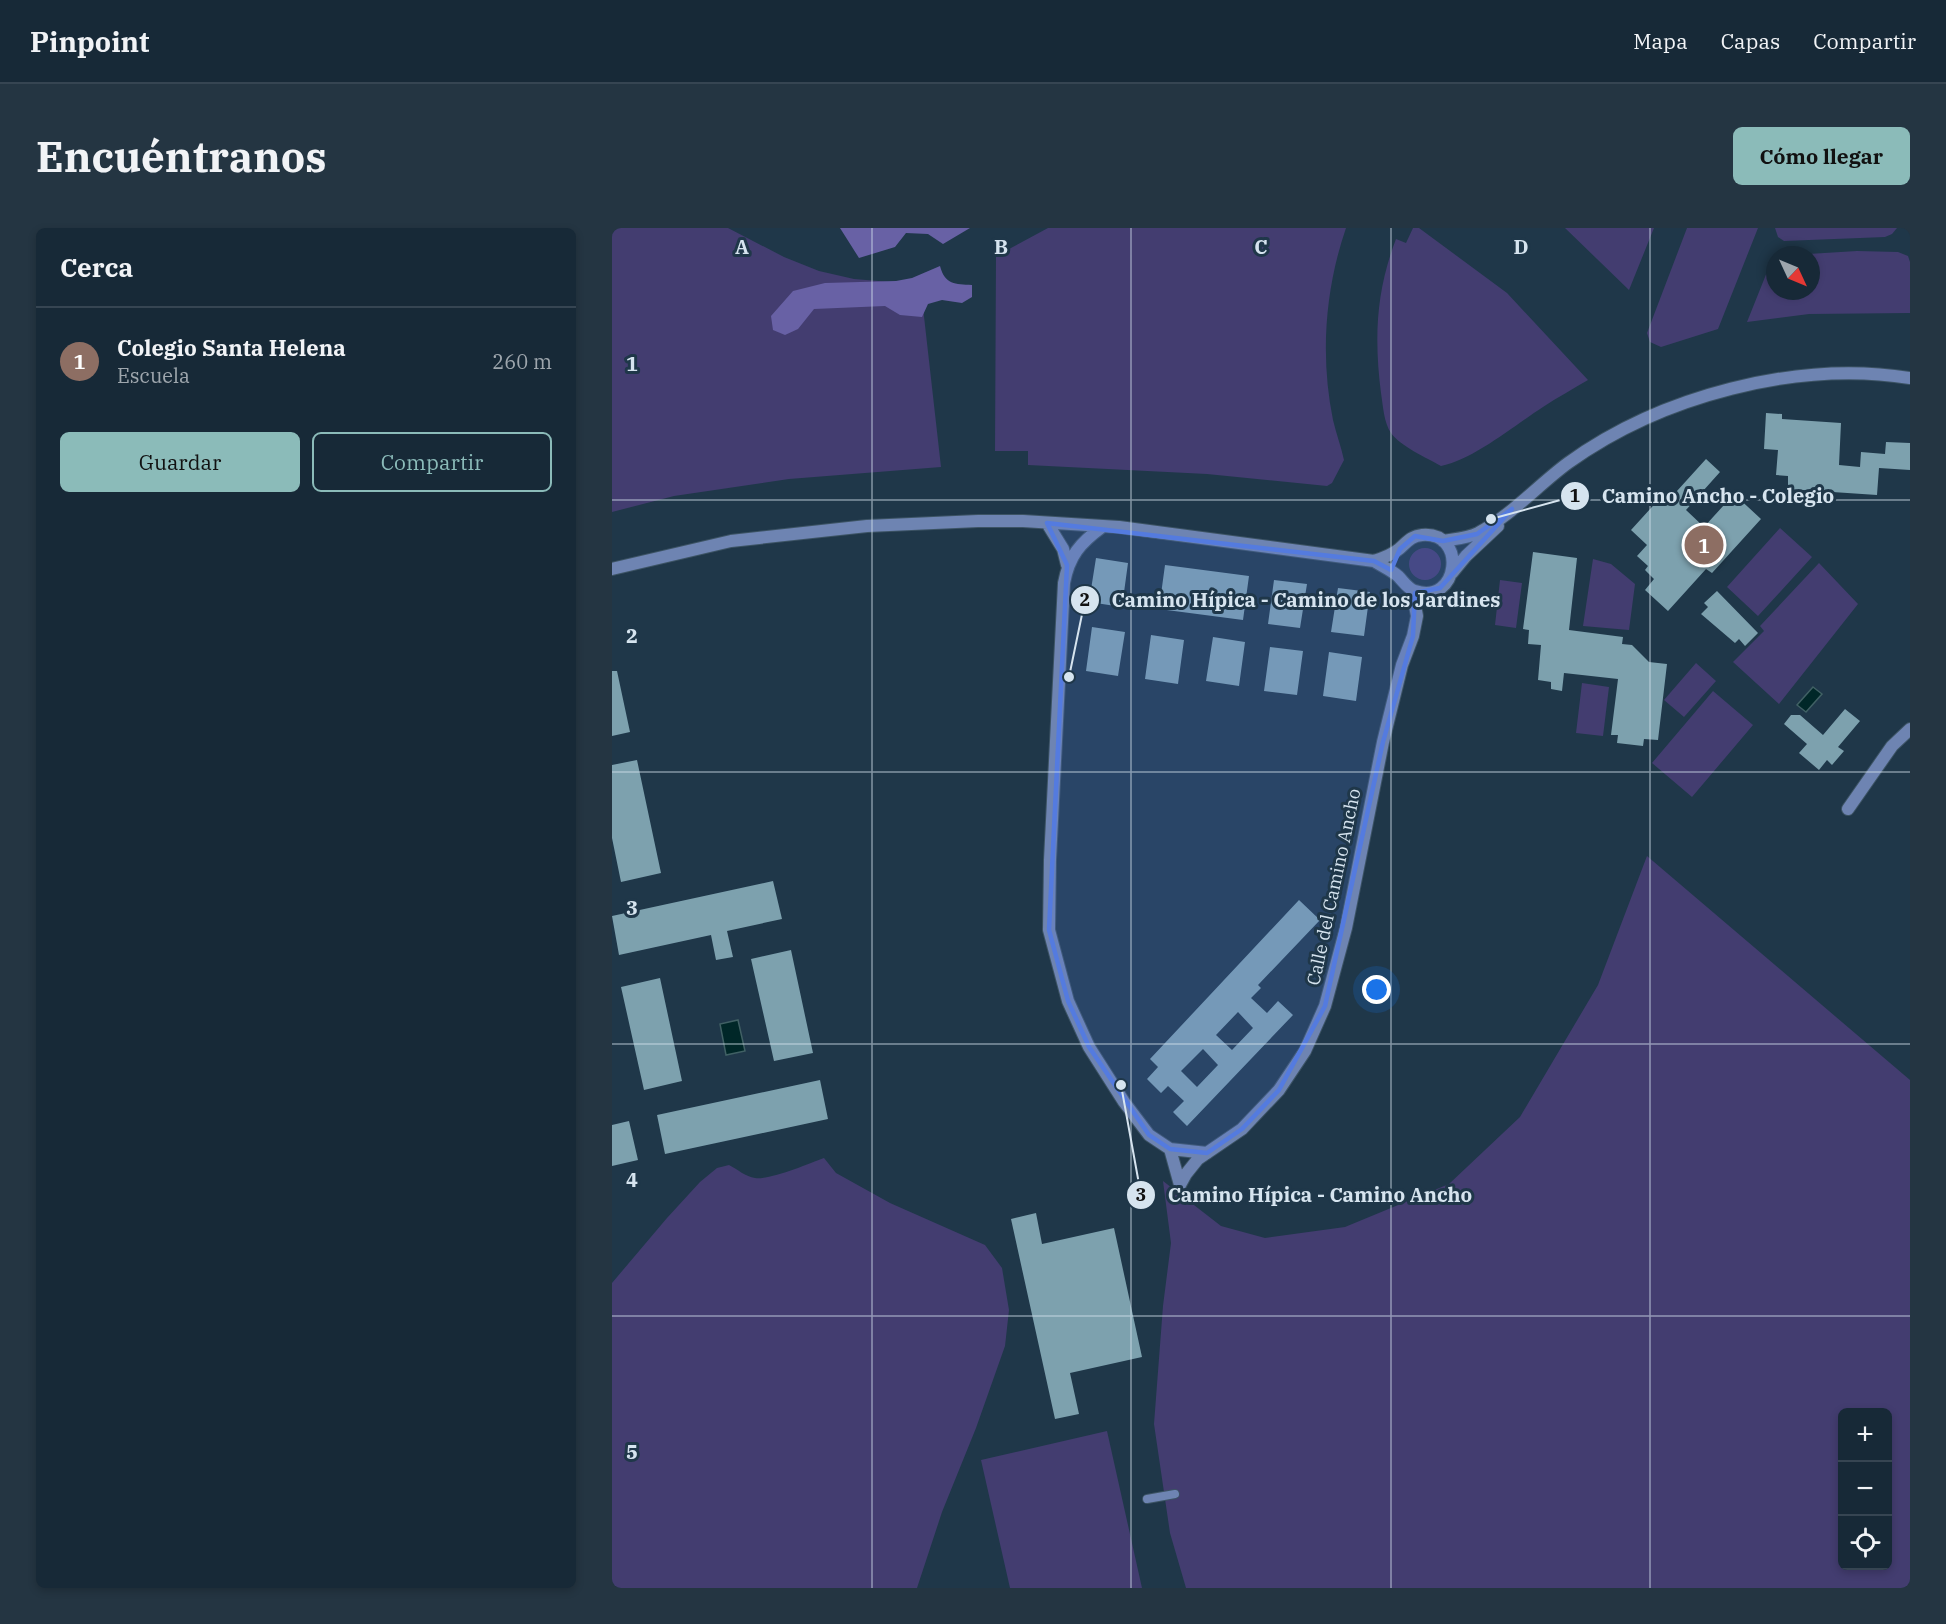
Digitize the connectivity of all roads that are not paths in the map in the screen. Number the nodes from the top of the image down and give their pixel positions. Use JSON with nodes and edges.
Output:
{"nodes":[{"id":1,"x":1910,"y":378,"type":"edge"},
{"id":2,"x":1512,"y":509,"type":"junction"},
{"id":3,"x":1047,"y":523,"type":"junction"},
{"id":4,"x":1102,"y":527,"type":"junction"},
{"id":5,"x":1443,"y":541,"type":"junction"},
{"id":6,"x":1400,"y":549,"type":"junction"},
{"id":7,"x":1374,"y":561,"type":"junction"},
{"id":8,"x":1067,"y":565,"type":"junction"},
{"id":9,"x":612,"y":569,"type":"edge"},
{"id":10,"x":1452,"y":573,"type":"junction"},
{"id":11,"x":1399,"y":577,"type":"junction"},
{"id":12,"x":1412,"y":590,"type":"junction"},
{"id":13,"x":1910,"y":729,"type":"edge"},
{"id":14,"x":1848,"y":809,"type":"dead end"},
{"id":15,"x":1170,"y":1149,"type":"junction"},
{"id":16,"x":1208,"y":1153,"type":"junction"},
{"id":17,"x":1175,"y":1494,"type":"dead end"},
{"id":18,"x":1147,"y":1499,"type":"dead end"}],
"edges":[{"from":1,"to":2,"type":"street"},
{"from":2,"to":5,"type":"street"},
{"from":2,"to":10,"type":"street"},
{"from":3,"to":4,"type":"street"},
{"from":3,"to":8,"type":"street"},
{"from":3,"to":9,"type":"street"},
{"from":4,"to":7,"type":"street"},
{"from":4,"to":8,"type":"street"},
{"from":5,"to":6,"type":"street"},
{"from":5,"to":10,"type":"street"},
{"from":6,"to":7,"type":"street"},
{"from":6,"to":11,"type":"street"},
{"from":7,"to":11,"type":"street"},
{"from":8,"to":15,"type":"street"},
{"from":10,"to":12,"type":"street"},
{"from":11,"to":12,"type":"street"},
{"from":12,"to":16,"type":"street","name":"Calle del Camino Ancho"},
{"from":13,"to":14,"type":"street"},
{"from":15,"to":16,"type":"street"},
{"from":15,"to":16,"type":"street","name":"Calle del Camino Ancho"},
{"from":17,"to":18,"type":"lane"}]}
